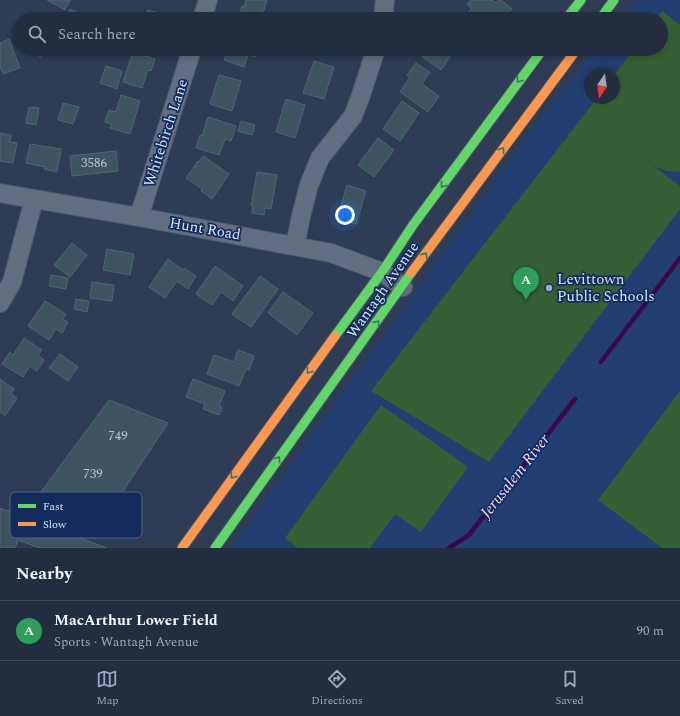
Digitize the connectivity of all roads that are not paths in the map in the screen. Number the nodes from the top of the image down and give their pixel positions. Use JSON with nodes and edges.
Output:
{"nodes":[{"id":1,"x":208,"y":0,"type":"edge"},
{"id":2,"x":385,"y":0,"type":"edge"},
{"id":3,"x":581,"y":0,"type":"edge"},
{"id":4,"x":614,"y":0,"type":"edge"},
{"id":5,"x":204,"y":12,"type":"edge"},
{"id":6,"x":384,"y":12,"type":"edge"},
{"id":7,"x":572,"y":12,"type":"edge"},
{"id":8,"x":605,"y":12,"type":"edge"},
{"id":9,"x":190,"y":56,"type":"edge"},
{"id":10,"x":374,"y":56,"type":"edge"},
{"id":11,"x":540,"y":56,"type":"edge"},
{"id":12,"x":570,"y":56,"type":"edge"},
{"id":13,"x":0,"y":193,"type":"edge"},
{"id":14,"x":34,"y":199,"type":"junction"},
{"id":15,"x":139,"y":217,"type":"junction"},
{"id":16,"x":296,"y":246,"type":"junction"},
{"id":17,"x":382,"y":272,"type":"junction"},
{"id":18,"x":403,"y":287,"type":"junction"},
{"id":19,"x":0,"y":303,"type":"edge"},
{"id":20,"x":182,"y":548,"type":"edge"},
{"id":21,"x":215,"y":548,"type":"edge"}],
"edges":[{"from":1,"to":5,"type":"street"},
{"from":2,"to":6,"type":"street"},
{"from":3,"to":7,"type":"main road"},
{"from":4,"to":8,"type":"main road"},
{"from":9,"to":15,"type":"street","name":"Whitebirch Lane"},
{"from":10,"to":16,"type":"street"},
{"from":11,"to":17,"type":"main road","name":"Wantagh Avenue","one_way":true},
{"from":18,"to":12,"type":"main road","name":"Wantagh Avenue","one_way":true},
{"from":13,"to":14,"type":"street","name":"Hunt Road"},
{"from":14,"to":15,"type":"street","name":"Hunt Road"},
{"from":14,"to":19,"type":"street"},
{"from":15,"to":16,"type":"street","name":"Hunt Road"},
{"from":16,"to":17,"type":"street","name":"Hunt Road"},
{"from":17,"to":18,"type":"street","name":"Hunt Road"},
{"from":17,"to":20,"type":"main road","name":"Wantagh Avenue","one_way":true},
{"from":21,"to":18,"type":"main road","name":"Wantagh Avenue","one_way":true}]}
